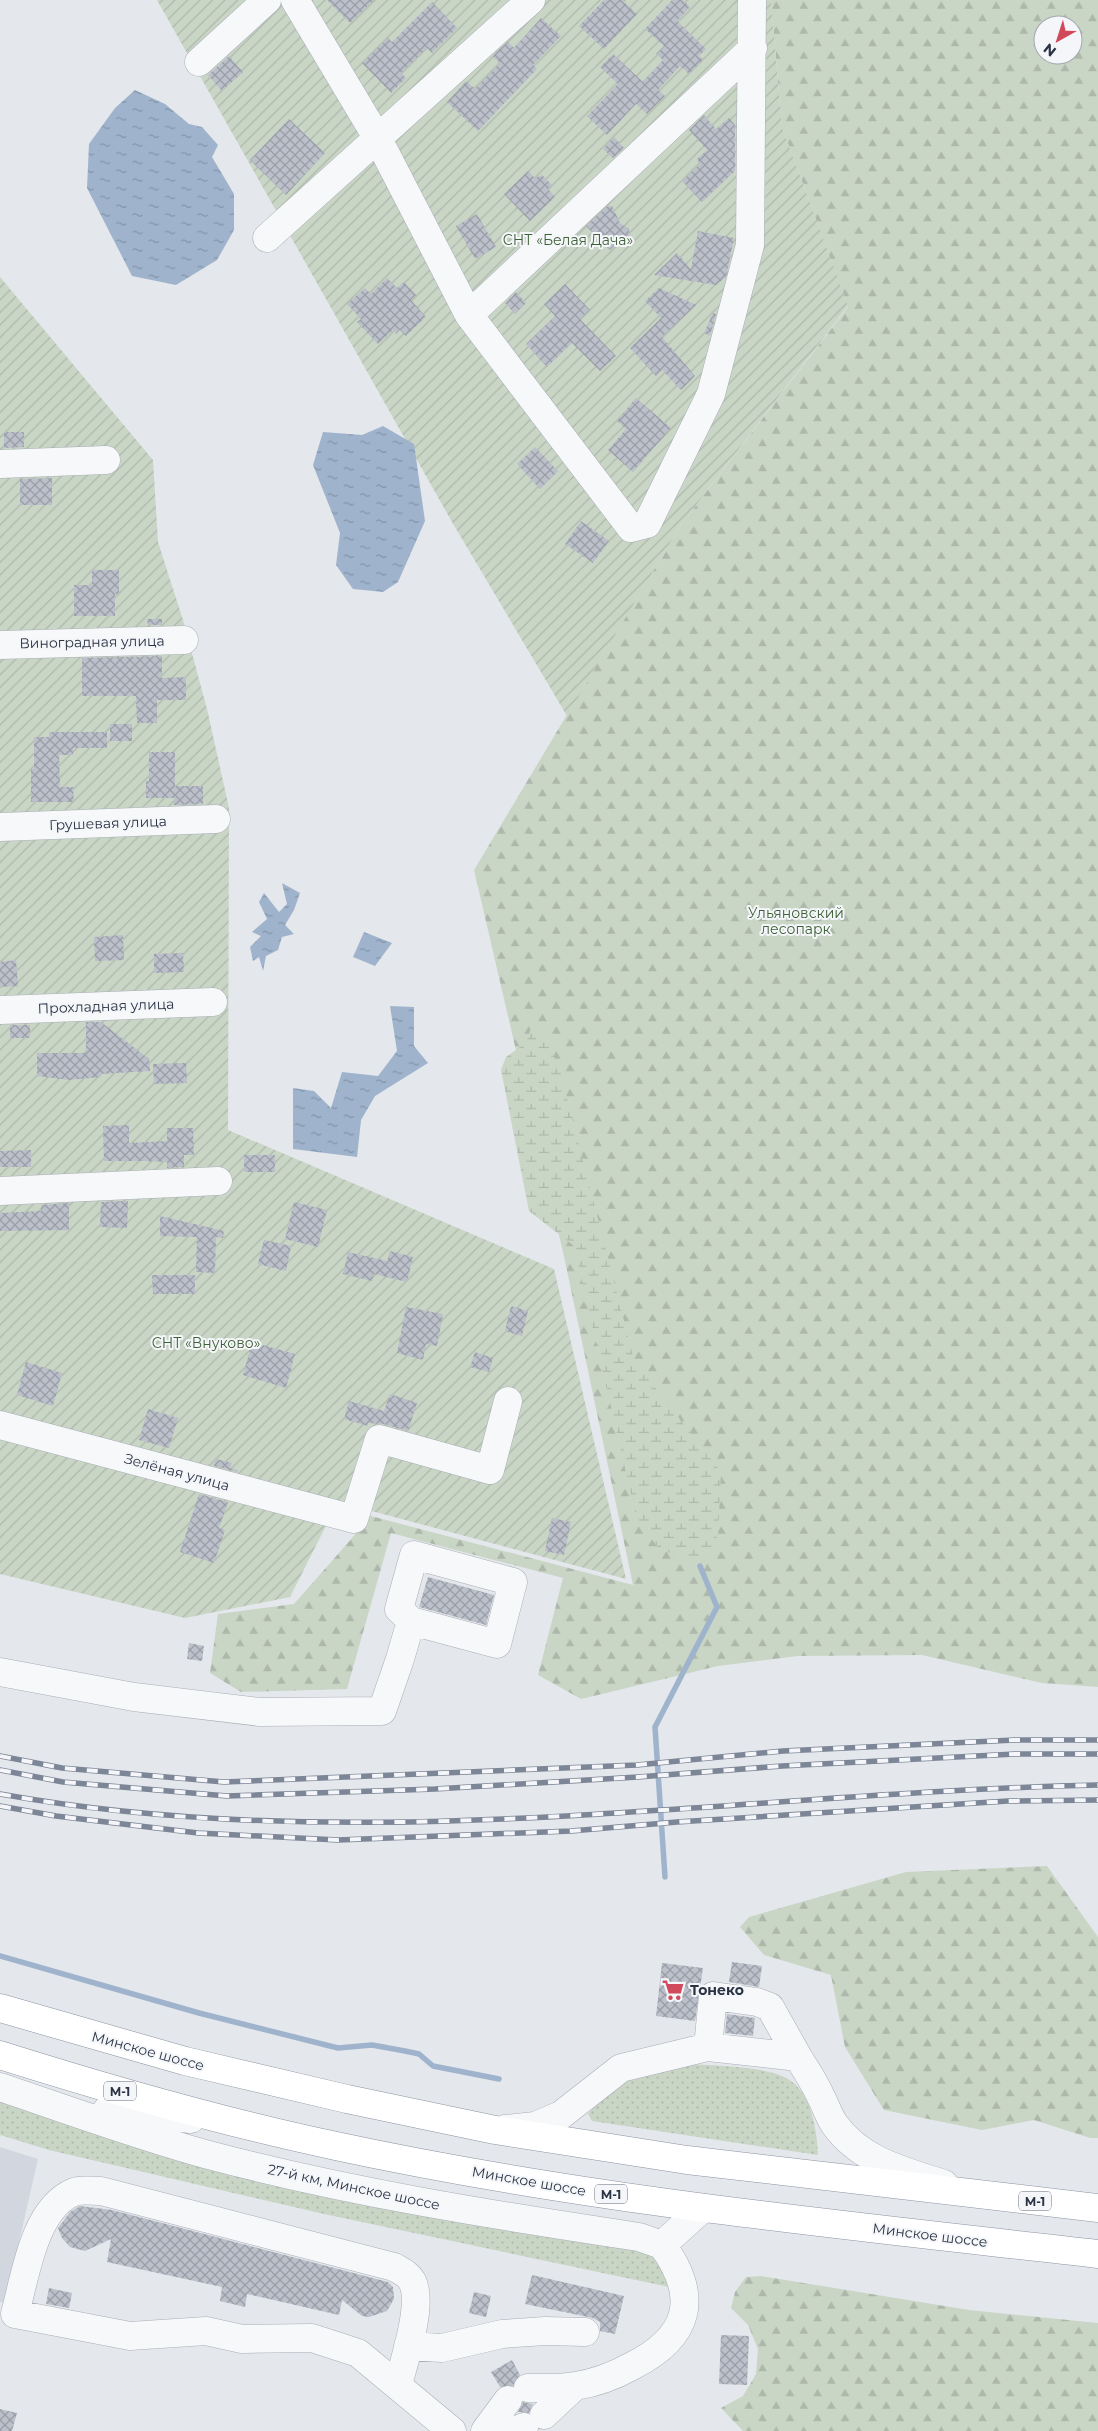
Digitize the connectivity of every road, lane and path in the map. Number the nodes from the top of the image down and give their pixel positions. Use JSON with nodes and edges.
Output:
{"nodes":[{"id":1,"x":267,"y":0,"type":"edge"},
{"id":2,"x":296,"y":0,"type":"edge"},
{"id":3,"x":531,"y":0,"type":"edge"},
{"id":4,"x":752,"y":0,"type":"edge"},
{"id":5,"x":753,"y":48,"type":"junction"},
{"id":6,"x":199,"y":62,"type":"dead end"},
{"id":7,"x":378,"y":139,"type":"junction"},
{"id":8,"x":267,"y":238,"type":"dead end"},
{"id":9,"x":469,"y":316,"type":"junction"},
{"id":10,"x":106,"y":460,"type":"dead end"},
{"id":11,"x":0,"y":464,"type":"edge"},
{"id":12,"x":184,"y":640,"type":"dead end"},
{"id":13,"x":0,"y":645,"type":"edge"},
{"id":14,"x":216,"y":819,"type":"dead end"},
{"id":15,"x":0,"y":827,"type":"edge"},
{"id":16,"x":213,"y":1002,"type":"dead end"},
{"id":17,"x":0,"y":1010,"type":"edge"},
{"id":18,"x":218,"y":1181,"type":"dead end"},
{"id":19,"x":0,"y":1191,"type":"edge"},
{"id":20,"x":508,"y":1401,"type":"dead end"},
{"id":21,"x":0,"y":1425,"type":"edge"},
{"id":22,"x":411,"y":1621,"type":"dead end"},
{"id":23,"x":0,"y":1672,"type":"edge"},
{"id":24,"x":0,"y":2008,"type":"edge"},
{"id":25,"x":708,"y":2047,"type":"junction"},
{"id":26,"x":0,"y":2055,"type":"edge"},
{"id":27,"x":798,"y":2057,"type":"junction"},
{"id":28,"x":1,"y":2088,"type":"edge"},
{"id":29,"x":46,"y":2102,"type":"junction"},
{"id":30,"x":241,"y":2124,"type":"junction"},
{"id":31,"x":495,"y":2130,"type":"junction"},
{"id":32,"x":972,"y":2194,"type":"junction"},
{"id":33,"x":703,"y":2208,"type":"junction"},
{"id":34,"x":1098,"y":2208,"type":"edge"},
{"id":35,"x":662,"y":2245,"type":"junction"},
{"id":36,"x":1098,"y":2254,"type":"edge"},
{"id":37,"x":585,"y":2332,"type":"dead end"},
{"id":38,"x":408,"y":2346,"type":"junction"},
{"id":39,"x":398,"y":2385,"type":"junction"},
{"id":40,"x":574,"y":2387,"type":"junction"},
{"id":41,"x":527,"y":2424,"type":"edge"},
{"id":42,"x":452,"y":2431,"type":"edge"},
{"id":43,"x":485,"y":2431,"type":"edge"}],
"edges":[{"from":1,"to":6,"type":"street"},
{"from":2,"to":7,"type":"street"},
{"from":3,"to":7,"type":"street"},
{"from":4,"to":5,"type":"street"},
{"from":5,"to":9,"type":"street"},
{"from":5,"to":9,"type":"street"},
{"from":7,"to":8,"type":"street"},
{"from":7,"to":9,"type":"street"},
{"from":10,"to":11,"type":"street"},
{"from":12,"to":13,"type":"street","name":"Виноградная улица"},
{"from":14,"to":15,"type":"street","name":"Грушевая улица"},
{"from":16,"to":17,"type":"street","name":"Прохладная улица"},
{"from":18,"to":19,"type":"street"},
{"from":20,"to":21,"type":"street","name":"Зелёная улица"},
{"from":22,"to":23,"type":"street"},
{"from":24,"to":31,"type":"highway","name":"Минское шоссе","number":"М-1"},
{"from":25,"to":27,"type":"street"},
{"from":25,"to":27,"type":"street"},
{"from":25,"to":31,"type":"street"},
{"from":26,"to":30,"type":"highway","name":"Минское шоссе","number":"М-1"},
{"from":27,"to":32,"type":"street"},
{"from":28,"to":29,"type":"street","name":"27-й км, Минское шоссе"},
{"from":29,"to":30,"type":"street"},
{"from":29,"to":35,"type":"street","name":"27-й км, Минское шоссе"},
{"from":30,"to":33,"type":"highway","name":"Минское шоссе","number":"М-1"},
{"from":31,"to":32,"type":"highway","name":"Минское шоссе","number":"М-1"},
{"from":32,"to":34,"type":"highway","name":"Минское шоссе","number":"М-1"},
{"from":33,"to":35,"type":"street"},
{"from":33,"to":36,"type":"highway","name":"Минское шоссе","number":"М-1"},
{"from":35,"to":40,"type":"street"},
{"from":37,"to":38,"type":"street"},
{"from":38,"to":39,"type":"street"},
{"from":38,"to":39,"type":"street"},
{"from":39,"to":42,"type":"street"},
{"from":40,"to":41,"type":"street"},
{"from":40,"to":43,"type":"street"}]}
